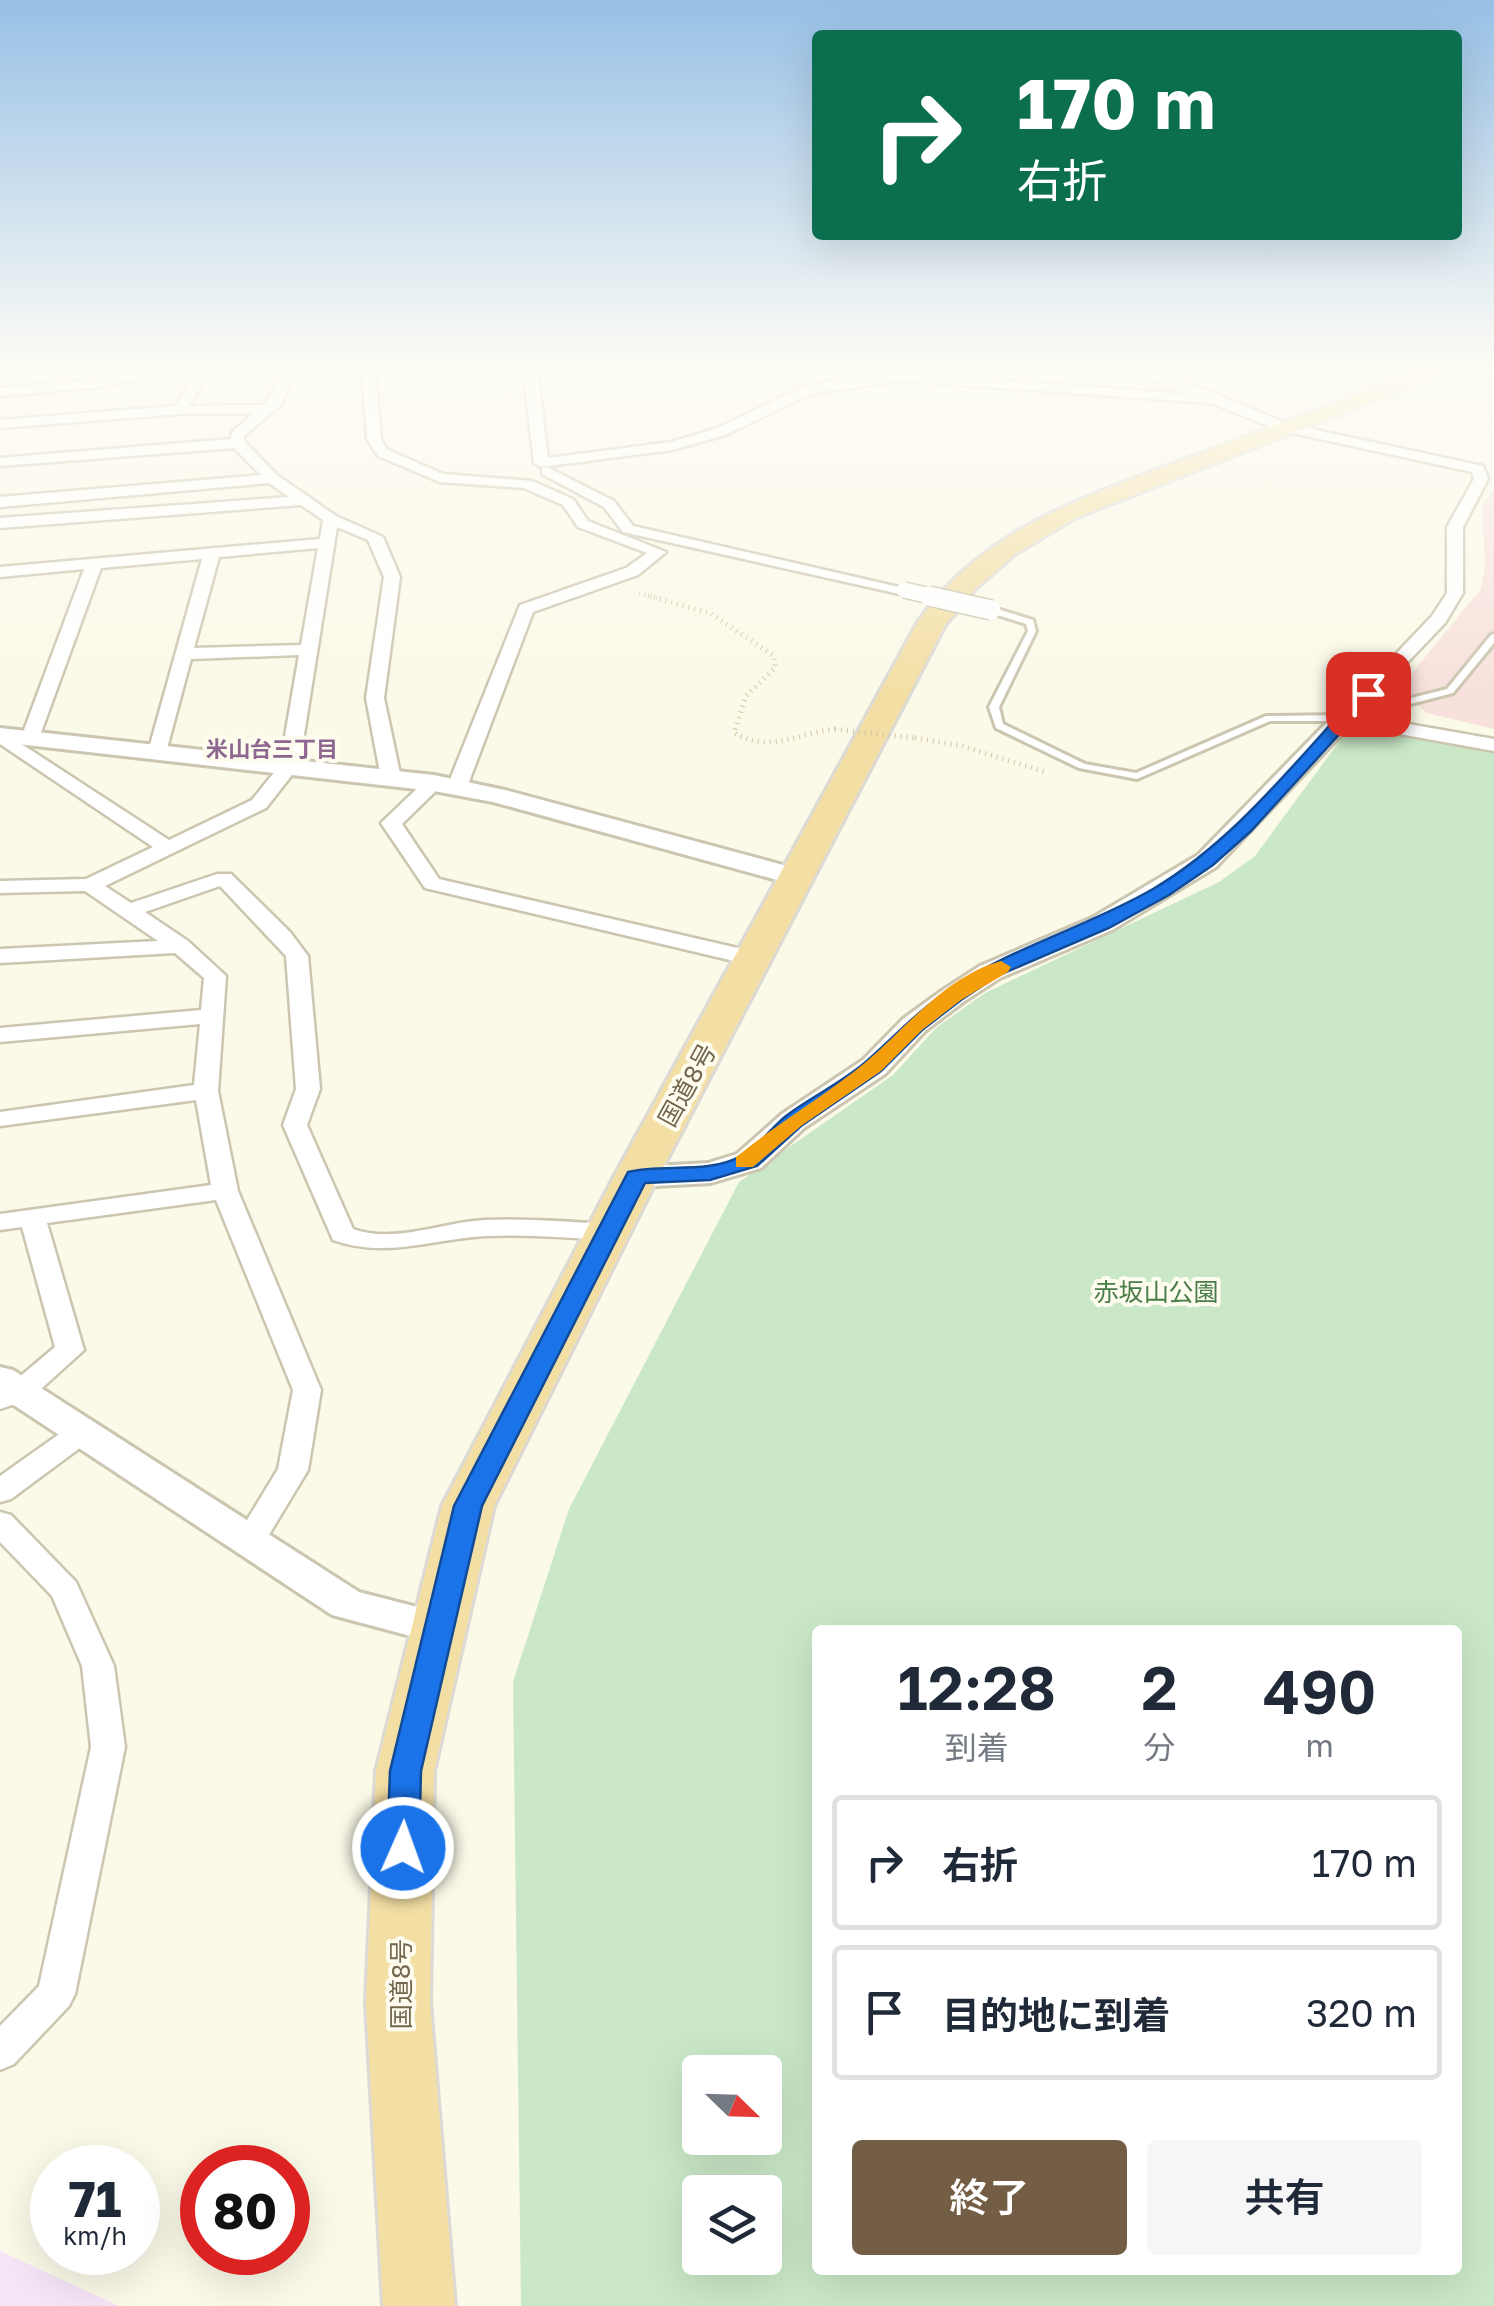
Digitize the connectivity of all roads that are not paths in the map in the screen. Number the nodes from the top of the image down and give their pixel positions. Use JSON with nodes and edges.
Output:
{"nodes":[{"id":1,"x":437,"y":477,"type":"edge"},
{"id":2,"x":557,"y":477,"type":"edge"},
{"id":3,"x":1158,"y":477,"type":"edge"},
{"id":4,"x":1482,"y":477,"type":"edge"},
{"id":5,"x":272,"y":478,"type":"joint"},
{"id":6,"x":303,"y":500,"type":"junction"},
{"id":7,"x":0,"y":502,"type":"edge"},
{"id":8,"x":331,"y":518,"type":"junction"},
{"id":9,"x":0,"y":524,"type":"edge"},
{"id":10,"x":324,"y":543,"type":"junction"},
{"id":11,"x":212,"y":552,"type":"junction"},
{"id":12,"x":94,"y":564,"type":"junction"},
{"id":13,"x":0,"y":572,"type":"edge"},
{"id":14,"x":991,"y":610,"type":"joint"},
{"id":15,"x":1494,"y":637,"type":"edge"},
{"id":16,"x":307,"y":650,"type":"junction"},
{"id":17,"x":184,"y":654,"type":"junction"},
{"id":18,"x":1344,"y":718,"type":"junction"},
{"id":19,"x":0,"y":735,"type":"edge"},
{"id":20,"x":30,"y":738,"type":"junction"},
{"id":21,"x":1494,"y":744,"type":"edge"},
{"id":22,"x":157,"y":752,"type":"junction"},
{"id":23,"x":289,"y":766,"type":"junction"},
{"id":24,"x":391,"y":778,"type":"junction"},
{"id":25,"x":445,"y":785,"type":"junction"},
{"id":26,"x":170,"y":849,"type":"junction"},
{"id":27,"x":799,"y":878,"type":"junction"},
{"id":28,"x":90,"y":885,"type":"junction"},
{"id":29,"x":0,"y":887,"type":"edge"},
{"id":30,"x":128,"y":911,"type":"junction"},
{"id":31,"x":180,"y":946,"type":"junction"},
{"id":32,"x":0,"y":956,"type":"edge"},
{"id":33,"x":756,"y":959,"type":"junction"},
{"id":34,"x":212,"y":1016,"type":"junction"},
{"id":35,"x":0,"y":1035,"type":"edge"},
{"id":36,"x":206,"y":1091,"type":"junction"},
{"id":37,"x":0,"y":1119,"type":"edge"},
{"id":38,"x":636,"y":1177,"type":"junction"},
{"id":39,"x":225,"y":1191,"type":"junction"},
{"id":40,"x":32,"y":1218,"type":"junction"},
{"id":41,"x":0,"y":1222,"type":"edge"},
{"id":42,"x":611,"y":1232,"type":"junction"},
{"id":43,"x":7,"y":1390,"type":"edge"},
{"id":44,"x":82,"y":1432,"type":"junction"},
{"id":45,"x":0,"y":1491,"type":"edge"},
{"id":46,"x":0,"y":1523,"type":"edge"},
{"id":47,"x":250,"y":1540,"type":"junction"},
{"id":48,"x":437,"y":1626,"type":"junction"},
{"id":49,"x":0,"y":2052,"type":"edge"},
{"id":50,"x":419,"y":2306,"type":"edge"}],
"edges":[{"from":1,"to":25,"type":"street"},
{"from":2,"to":14,"type":"street","bridge":true},
{"from":3,"to":27,"type":"highway","name":"国道8号"},
{"from":4,"to":18,"type":"street"},
{"from":5,"to":6,"type":"street"},
{"from":5,"to":7,"type":"street"},
{"from":6,"to":8,"type":"street"},
{"from":6,"to":9,"type":"street"},
{"from":8,"to":10,"type":"street"},
{"from":8,"to":24,"type":"street"},
{"from":10,"to":11,"type":"street"},
{"from":10,"to":16,"type":"street"},
{"from":11,"to":12,"type":"street"},
{"from":11,"to":17,"type":"street"},
{"from":12,"to":13,"type":"street"},
{"from":12,"to":20,"type":"street"},
{"from":14,"to":18,"type":"lane"},
{"from":15,"to":18,"type":"lane"},
{"from":16,"to":17,"type":"street"},
{"from":16,"to":23,"type":"street"},
{"from":17,"to":22,"type":"street"},
{"from":18,"to":21,"type":"street"},
{"from":18,"to":38,"type":"street"},
{"from":19,"to":20,"type":"street"},
{"from":19,"to":26,"type":"street"},
{"from":20,"to":22,"type":"street"},
{"from":22,"to":23,"type":"street"},
{"from":23,"to":24,"type":"street"},
{"from":23,"to":26,"type":"street"},
{"from":24,"to":25,"type":"street"},
{"from":25,"to":27,"type":"street"},
{"from":25,"to":33,"type":"street"},
{"from":26,"to":28,"type":"street"},
{"from":27,"to":33,"type":"highway","name":"国道8号"},
{"from":28,"to":29,"type":"street"},
{"from":28,"to":30,"type":"street"},
{"from":30,"to":31,"type":"street"},
{"from":30,"to":42,"type":"street"},
{"from":31,"to":32,"type":"street"},
{"from":31,"to":34,"type":"street"},
{"from":33,"to":38,"type":"highway","name":"国道8号"},
{"from":34,"to":35,"type":"street"},
{"from":34,"to":36,"type":"street"},
{"from":36,"to":37,"type":"street"},
{"from":36,"to":39,"type":"street"},
{"from":38,"to":42,"type":"highway","name":"国道8号"},
{"from":39,"to":40,"type":"street"},
{"from":39,"to":47,"type":"street"},
{"from":40,"to":41,"type":"street"},
{"from":40,"to":43,"type":"street"},
{"from":42,"to":48,"type":"highway","name":"国道8号"},
{"from":43,"to":44,"type":"street"},
{"from":44,"to":45,"type":"street"},
{"from":44,"to":47,"type":"street"},
{"from":46,"to":49,"type":"street"},
{"from":47,"to":48,"type":"street"},
{"from":48,"to":50,"type":"highway","name":"国道8号"}]}
